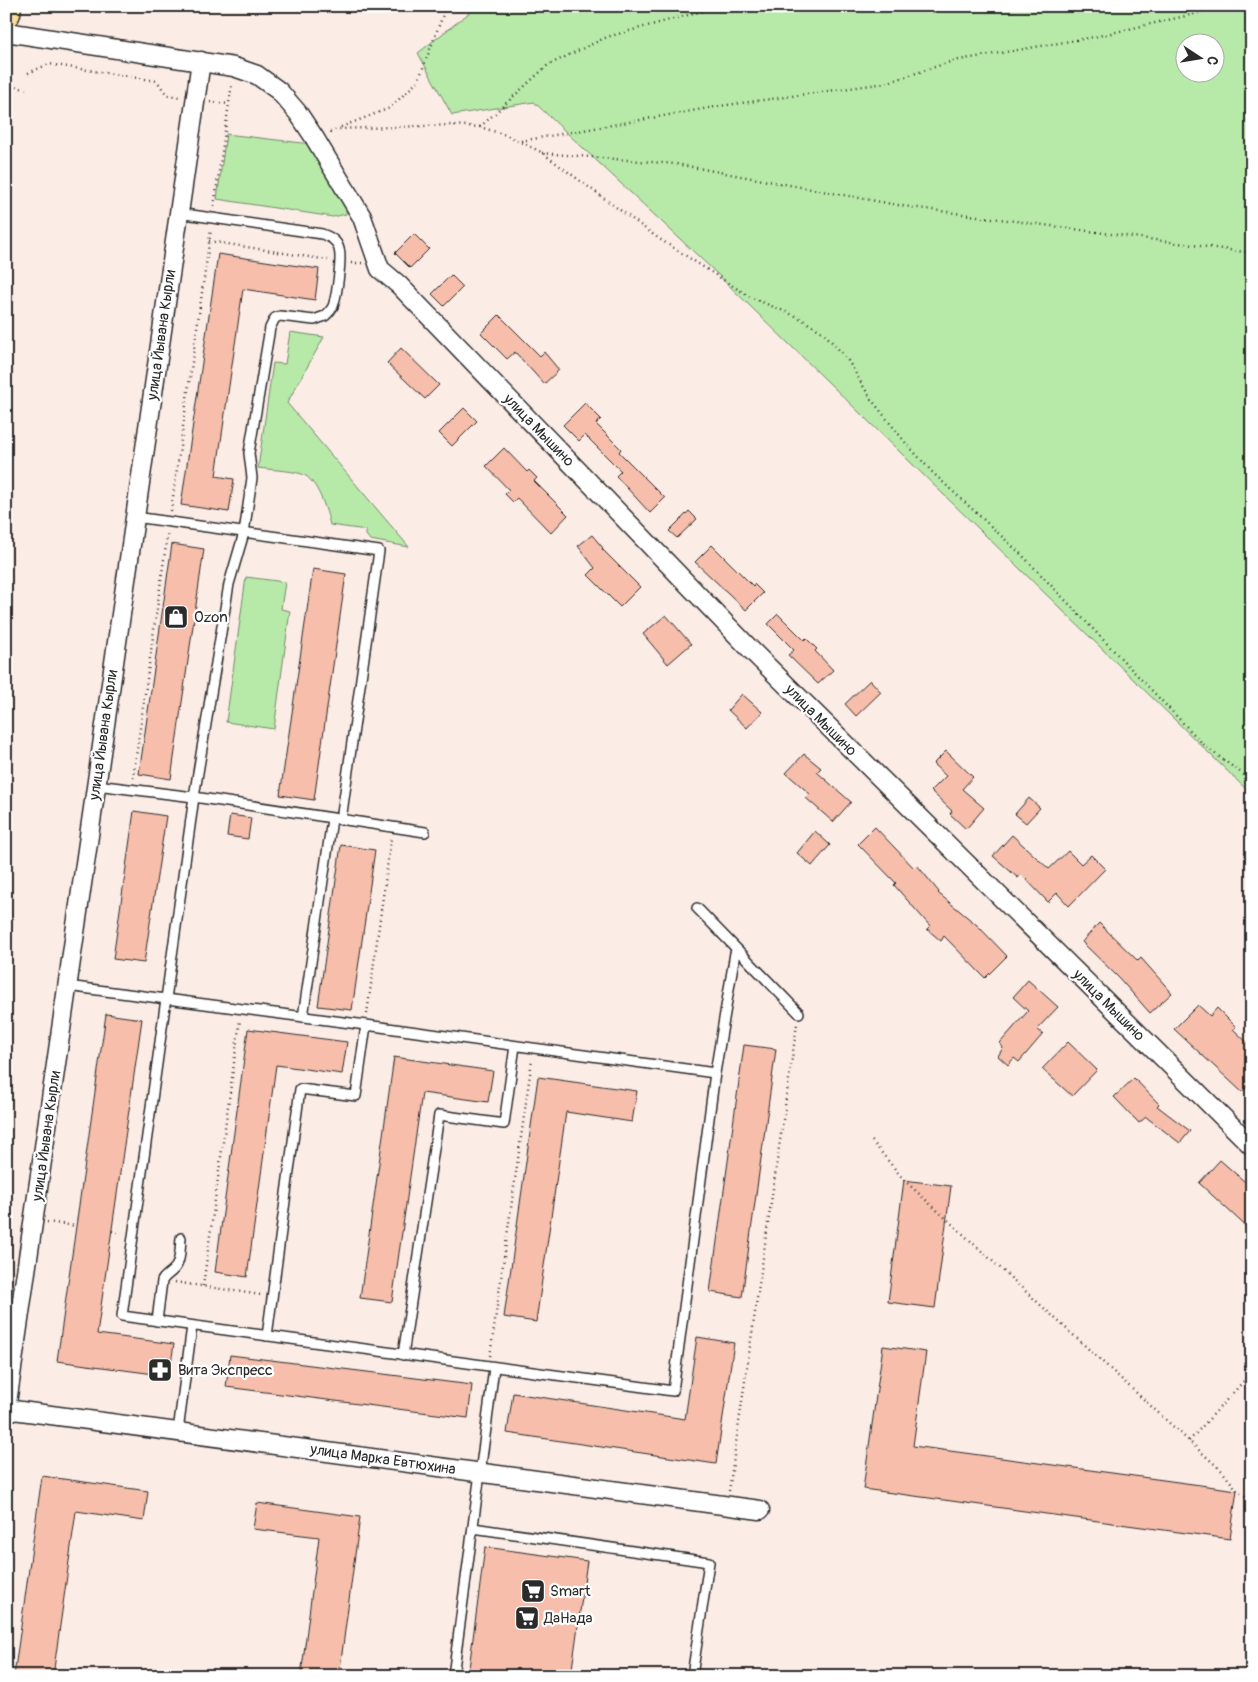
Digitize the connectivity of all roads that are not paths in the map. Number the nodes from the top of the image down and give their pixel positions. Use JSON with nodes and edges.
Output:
{"nodes":[{"id":1,"x":7,"y":6,"type":"edge"},
{"id":2,"x":6,"y":13,"type":"edge"},
{"id":3,"x":6,"y":32,"type":"edge"},
{"id":4,"x":201,"y":61,"type":"junction"},
{"id":5,"x":178,"y":212,"type":"junction"},
{"id":6,"x":135,"y":517,"type":"junction"},
{"id":7,"x":244,"y":533,"type":"junction"},
{"id":8,"x":96,"y":785,"type":"junction"},
{"id":9,"x":194,"y":796,"type":"junction"},
{"id":10,"x":336,"y":820,"type":"junction"},
{"id":11,"x":425,"y":832,"type":"dead end"},
{"id":12,"x":697,"y":908,"type":"dead end"},
{"id":13,"x":735,"y":953,"type":"dead end"},
{"id":14,"x":67,"y":986,"type":"junction"},
{"id":15,"x":165,"y":999,"type":"junction"},
{"id":16,"x":799,"y":1013,"type":"road end"},
{"id":17,"x":303,"y":1017,"type":"junction"},
{"id":18,"x":366,"y":1025,"type":"junction"},
{"id":19,"x":515,"y":1046,"type":"junction"},
{"id":20,"x":715,"y":1073,"type":"junction"},
{"id":21,"x":1252,"y":1146,"type":"edge"},
{"id":22,"x":181,"y":1238,"type":"dead end"},
{"id":23,"x":157,"y":1321,"type":"junction"},
{"id":24,"x":192,"y":1326,"type":"junction"},
{"id":25,"x":267,"y":1336,"type":"junction"},
{"id":26,"x":403,"y":1355,"type":"junction"},
{"id":27,"x":491,"y":1367,"type":"junction"},
{"id":28,"x":6,"y":1409,"type":"edge"},
{"id":29,"x":178,"y":1431,"type":"junction"},
{"id":30,"x":480,"y":1472,"type":"junction"},
{"id":31,"x":760,"y":1510,"type":"dead end"},
{"id":32,"x":473,"y":1528,"type":"junction"},
{"id":33,"x":453,"y":1676,"type":"edge"},
{"id":34,"x":692,"y":1676,"type":"edge"}],
"edges":[{"from":1,"to":2,"type":"main road"},
{"from":3,"to":4,"type":"street","name":"улица Мышино"},
{"from":4,"to":5,"type":"street","name":"улица Йывана Кырли"},
{"from":4,"to":21,"type":"street","name":"улица Мышино"},
{"from":5,"to":6,"type":"street","name":"улица Йывана Кырли"},
{"from":5,"to":7,"type":"lane"},
{"from":6,"to":7,"type":"lane"},
{"from":6,"to":8,"type":"street","name":"улица Йывана Кырли"},
{"from":7,"to":9,"type":"lane"},
{"from":7,"to":10,"type":"lane"},
{"from":8,"to":9,"type":"lane"},
{"from":8,"to":14,"type":"street","name":"улица Йывана Кырли"},
{"from":9,"to":10,"type":"lane"},
{"from":9,"to":15,"type":"lane"},
{"from":10,"to":11,"type":"lane"},
{"from":10,"to":17,"type":"lane"},
{"from":12,"to":16,"type":"lane"},
{"from":13,"to":20,"type":"lane"},
{"from":14,"to":15,"type":"lane"},
{"from":14,"to":28,"type":"street","name":"улица Йывана Кырли"},
{"from":15,"to":17,"type":"lane"},
{"from":15,"to":23,"type":"lane"},
{"from":17,"to":18,"type":"lane"},
{"from":18,"to":19,"type":"lane"},
{"from":18,"to":25,"type":"lane"},
{"from":19,"to":20,"type":"lane"},
{"from":19,"to":26,"type":"lane"},
{"from":20,"to":27,"type":"lane"},
{"from":22,"to":23,"type":"lane"},
{"from":23,"to":24,"type":"lane"},
{"from":24,"to":25,"type":"lane"},
{"from":24,"to":29,"type":"lane"},
{"from":25,"to":26,"type":"lane"},
{"from":26,"to":27,"type":"lane"},
{"from":27,"to":30,"type":"lane"},
{"from":28,"to":29,"type":"street","name":"улица Марка Евтюхина"},
{"from":29,"to":30,"type":"street","name":"улица Марка Евтюхина"},
{"from":30,"to":31,"type":"street","name":"улица Марка Евтюхина"},
{"from":30,"to":32,"type":"lane"},
{"from":32,"to":33,"type":"lane"},
{"from":32,"to":34,"type":"lane"}]}
